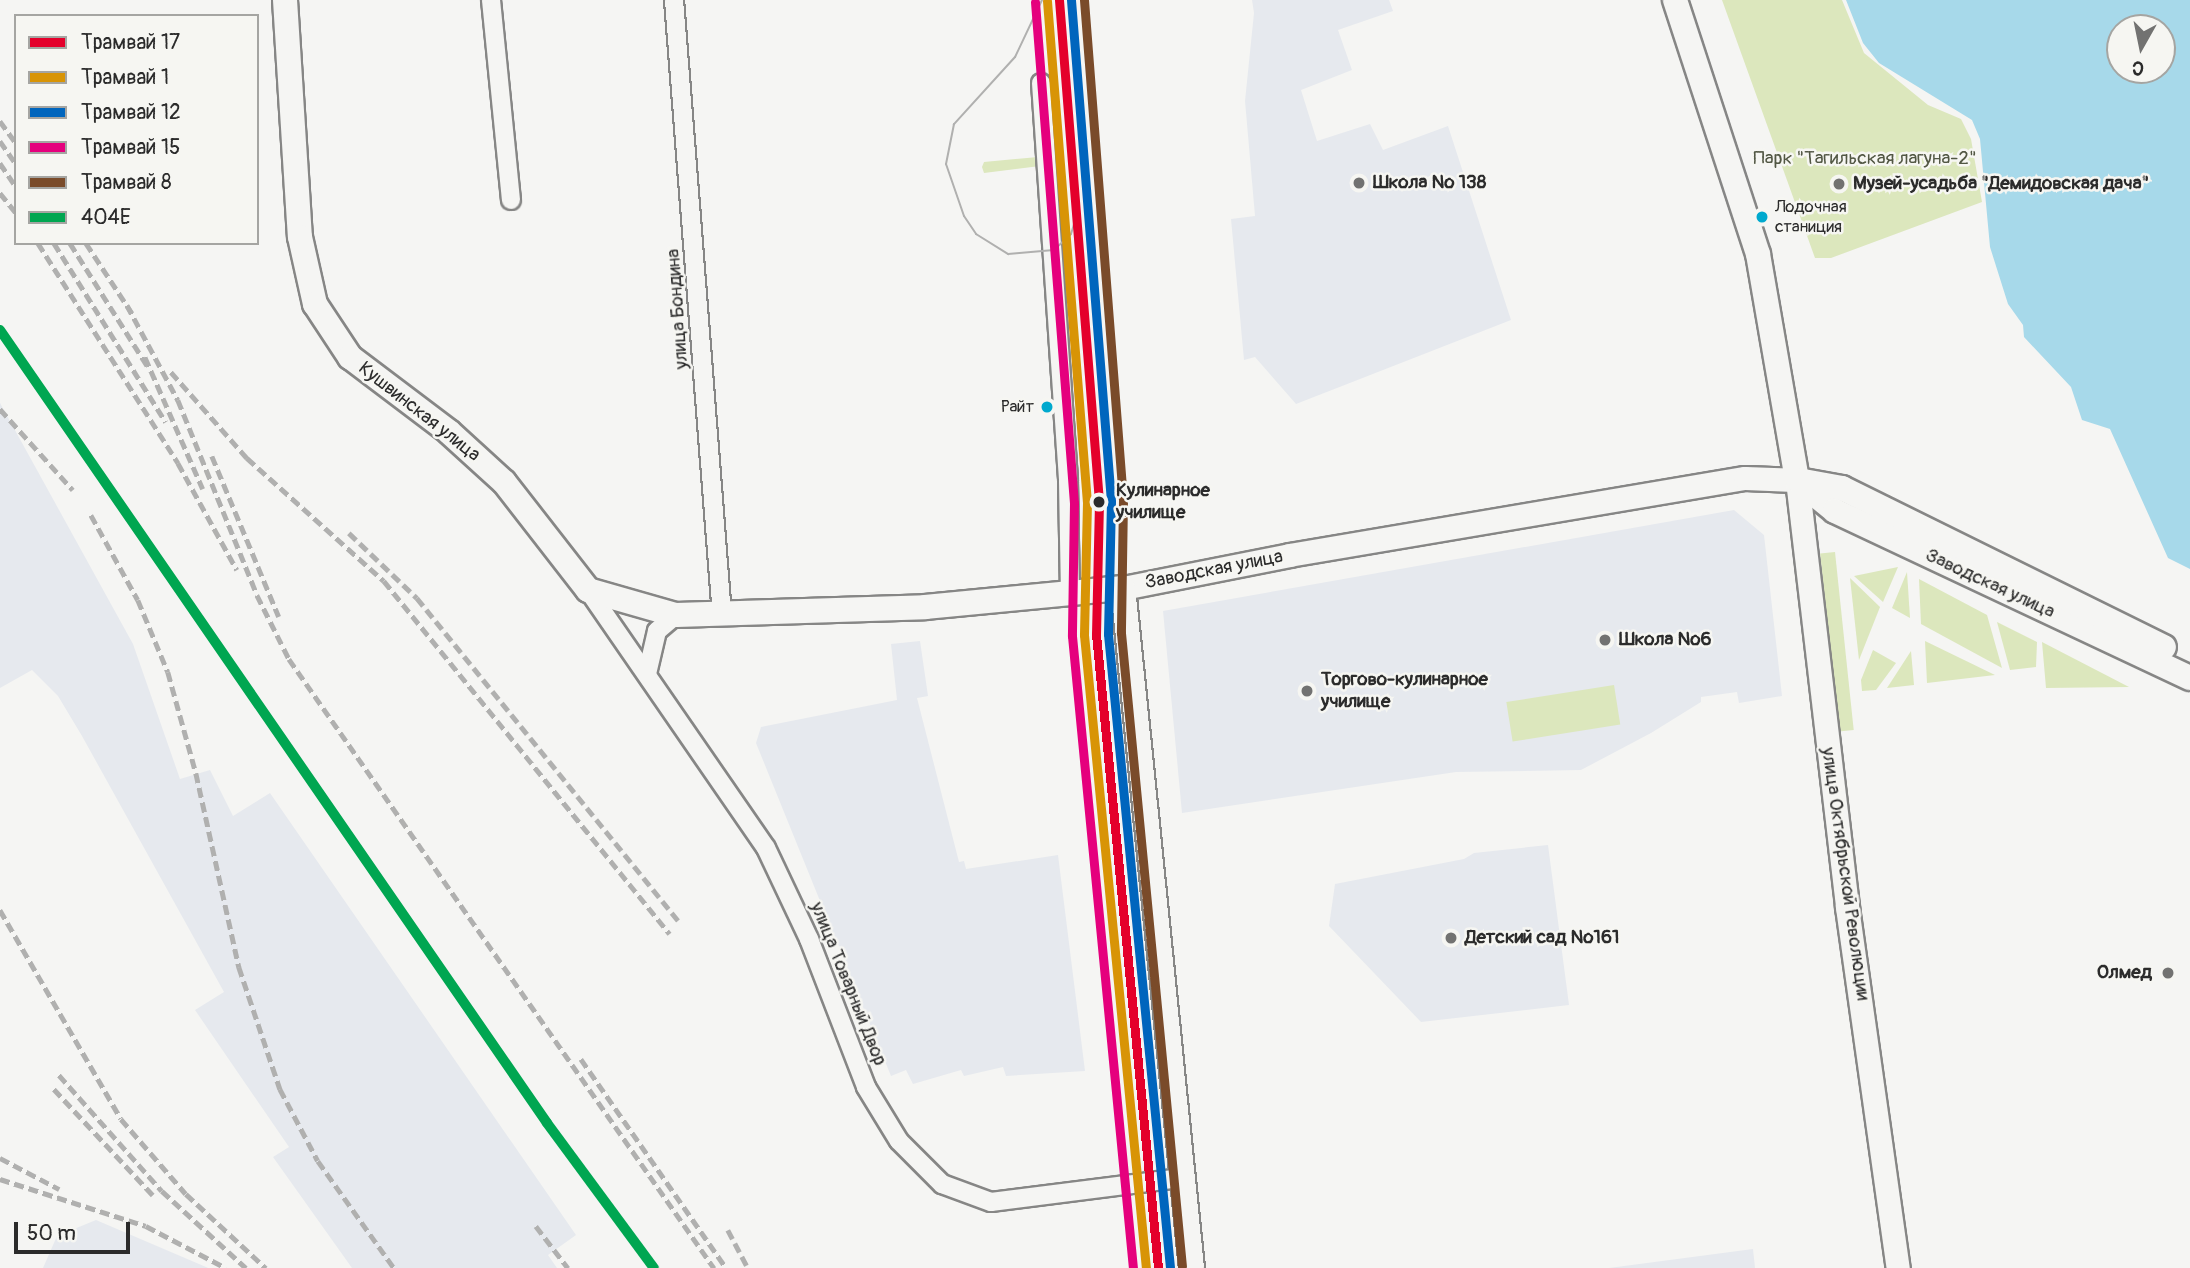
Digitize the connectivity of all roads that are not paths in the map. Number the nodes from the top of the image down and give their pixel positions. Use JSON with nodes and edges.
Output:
{"nodes":[{"id":1,"x":285,"y":0,"type":"edge"},
{"id":2,"x":491,"y":0,"type":"edge"},
{"id":3,"x":674,"y":0,"type":"edge"},
{"id":4,"x":1675,"y":0,"type":"edge"},
{"id":5,"x":1041,"y":83,"type":"dead end"},
{"id":6,"x":511,"y":201,"type":"dead end"},
{"id":7,"x":1797,"y":480,"type":"junction"},
{"id":8,"x":1123,"y":588,"type":"junction"},
{"id":9,"x":588,"y":590,"type":"junction"},
{"id":10,"x":1070,"y":595,"type":"junction"},
{"id":11,"x":676,"y":615,"type":"junction"},
{"id":12,"x":722,"y":615,"type":"junction"},
{"id":13,"x":2190,"y":660,"type":"edge"},
{"id":14,"x":647,"y":674,"type":"junction"},
{"id":15,"x":2190,"y":678,"type":"edge"},
{"id":16,"x":1181,"y":1178,"type":"junction"},
{"id":17,"x":1192,"y":1268,"type":"edge"},
{"id":18,"x":1898,"y":1268,"type":"edge"}],
"edges":[{"from":1,"to":9,"type":"main road","name":"Кушвинская улица"},
{"from":2,"to":6,"type":"street"},
{"from":3,"to":12,"type":"street","name":"улица Бондина"},
{"from":4,"to":7,"type":"main road"},
{"from":5,"to":10,"type":"street"},
{"from":7,"to":8,"type":"street","name":"Заводская улица"},
{"from":7,"to":13,"type":"main road","name":"Заводская улица"},
{"from":7,"to":15,"type":"main road","name":"Заводская улица"},
{"from":7,"to":18,"type":"street","name":"улица Октябрьской Революции"},
{"from":8,"to":10,"type":"main road","name":"Заводская улица"},
{"from":8,"to":16,"type":"main road"},
{"from":9,"to":11,"type":"main road","name":"Заводская улица"},
{"from":9,"to":14,"type":"street","name":"улица Товарный Двор"},
{"from":10,"to":12,"type":"main road","name":"Заводская улица"},
{"from":11,"to":12,"type":"main road","name":"Заводская улица"},
{"from":11,"to":14,"type":"street"},
{"from":14,"to":16,"type":"street","name":"улица Товарный Двор"},
{"from":16,"to":17,"type":"main road"}]}
